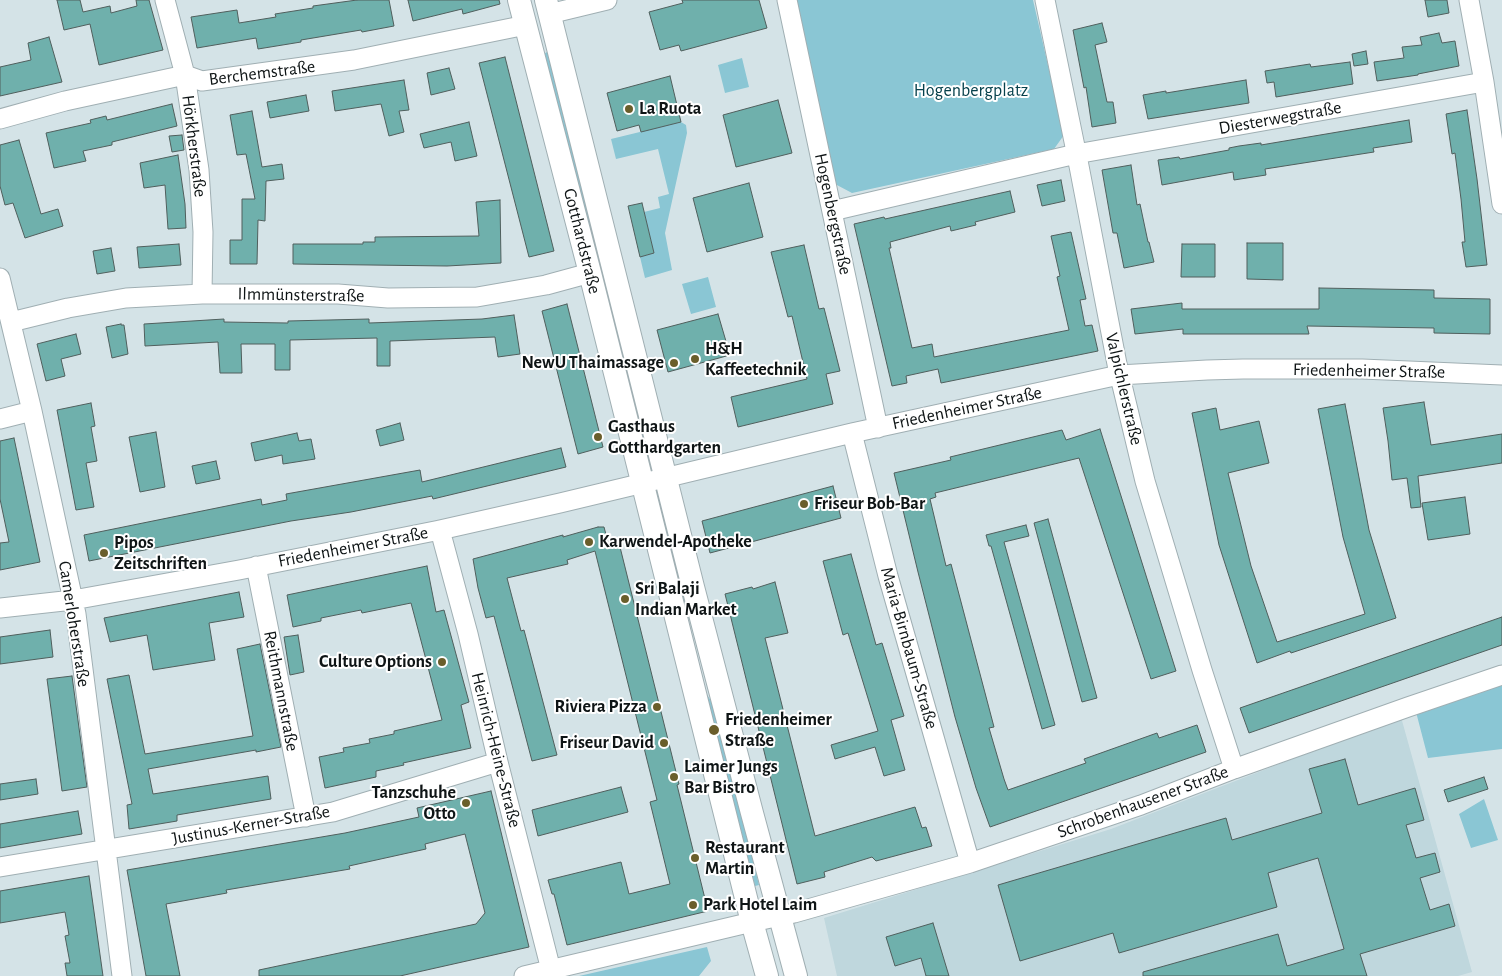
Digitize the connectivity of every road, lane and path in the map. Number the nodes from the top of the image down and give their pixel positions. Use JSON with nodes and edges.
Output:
{"nodes":[{"id":1,"x":165,"y":0,"type":"edge"},
{"id":2,"x":519,"y":0,"type":"edge"},
{"id":3,"x":608,"y":0,"type":"edge"},
{"id":4,"x":787,"y":0,"type":"edge"},
{"id":5,"x":1045,"y":0,"type":"edge"},
{"id":6,"x":1469,"y":0,"type":"edge"},
{"id":7,"x":548,"y":7,"type":"edge"},
{"id":8,"x":526,"y":25,"type":"junction"},
{"id":9,"x":184,"y":76,"type":"junction"},
{"id":10,"x":1484,"y":82,"type":"junction"},
{"id":11,"x":0,"y":119,"type":"edge"},
{"id":12,"x":1076,"y":154,"type":"junction"},
{"id":13,"x":1502,"y":204,"type":"edge"},
{"id":14,"x":832,"y":211,"type":"junction"},
{"id":15,"x":590,"y":273,"type":"junction"},
{"id":16,"x":0,"y":278,"type":"edge"},
{"id":17,"x":202,"y":294,"type":"junction"},
{"id":18,"x":11,"y":322,"type":"junction"},
{"id":19,"x":1119,"y":375,"type":"junction"},
{"id":20,"x":1502,"y":375,"type":"edge"},
{"id":21,"x":32,"y":412,"type":"junction"},
{"id":22,"x":0,"y":419,"type":"edge"},
{"id":23,"x":878,"y":428,"type":"junction"},
{"id":24,"x":852,"y":433,"type":"junction"},
{"id":25,"x":666,"y":477,"type":"junction"},
{"id":26,"x":642,"y":483,"type":"junction"},
{"id":27,"x":440,"y":530,"type":"junction"},
{"id":28,"x":256,"y":566,"type":"junction"},
{"id":29,"x":73,"y":600,"type":"junction"},
{"id":30,"x":0,"y":608,"type":"edge"},
{"id":31,"x":1502,"y":675,"type":"edge"},
{"id":32,"x":498,"y":762,"type":"junction"},
{"id":33,"x":1234,"y":769,"type":"junction"},
{"id":34,"x":306,"y":817,"type":"junction"},
{"id":35,"x":106,"y":849,"type":"junction"},
{"id":36,"x":970,"y":863,"type":"junction"},
{"id":37,"x":0,"y":868,"type":"edge"},
{"id":38,"x":780,"y":916,"type":"junction"},
{"id":39,"x":752,"y":922,"type":"junction"},
{"id":40,"x":551,"y":970,"type":"junction"},
{"id":41,"x":122,"y":976,"type":"edge"},
{"id":42,"x":524,"y":976,"type":"edge"},
{"id":43,"x":767,"y":976,"type":"edge"},
{"id":44,"x":796,"y":976,"type":"edge"}],
"edges":[{"from":1,"to":9,"type":"street","name":"Hörkherstraße"},
{"from":2,"to":8,"type":"main road","name":"Gotthardstraße"},
{"from":3,"to":7,"type":"street"},
{"from":4,"to":14,"type":"street","name":"Hogenbergstraße"},
{"from":5,"to":12,"type":"street","name":"Valpichlerstraße"},
{"from":6,"to":10,"type":"street"},
{"from":7,"to":25,"type":"main road","name":"Gotthardstraße"},
{"from":8,"to":9,"type":"street","name":"Berchemstraße"},
{"from":8,"to":15,"type":"main road","name":"Gotthardstraße"},
{"from":9,"to":11,"type":"street","name":"Berchemstraße"},
{"from":9,"to":17,"type":"street","name":"Hörkherstraße"},
{"from":10,"to":12,"type":"street","name":"Diesterwegstraße"},
{"from":10,"to":13,"type":"street"},
{"from":12,"to":14,"type":"street"},
{"from":12,"to":19,"type":"street","name":"Valpichlerstraße"},
{"from":14,"to":23,"type":"street","name":"Hogenbergstraße"},
{"from":15,"to":17,"type":"street","name":"Ilmmünsterstraße"},
{"from":15,"to":26,"type":"main road","name":"Gotthardstraße"},
{"from":16,"to":18,"type":"street","name":"Camerloherstraße"},
{"from":17,"to":18,"type":"street","name":"Ilmmünsterstraße"},
{"from":18,"to":21,"type":"street","name":"Camerloherstraße"},
{"from":19,"to":20,"type":"street","name":"Friedenheimer Straße"},
{"from":19,"to":23,"type":"street","name":"Friedenheimer Straße"},
{"from":19,"to":33,"type":"street","name":"Valpichlerstraße"},
{"from":21,"to":22,"type":"street"},
{"from":21,"to":29,"type":"street","name":"Camerloherstraße"},
{"from":23,"to":24,"type":"street","name":"Friedenheimer Straße"},
{"from":24,"to":25,"type":"street","name":"Friedenheimer Straße"},
{"from":24,"to":36,"type":"street","name":"Maria-Birnbaum-Straße"},
{"from":25,"to":26,"type":"street","name":"Friedenheimer Straße"},
{"from":25,"to":38,"type":"main road","name":"Gotthardstraße"},
{"from":26,"to":27,"type":"street","name":"Friedenheimer Straße"},
{"from":26,"to":39,"type":"main road","name":"Gotthardstraße"},
{"from":27,"to":28,"type":"street","name":"Friedenheimer Straße"},
{"from":27,"to":32,"type":"street","name":"Heinrich-Heine-Straße"},
{"from":28,"to":29,"type":"street","name":"Friedenheimer Straße"},
{"from":28,"to":34,"type":"street","name":"Reithmannstraße"},
{"from":29,"to":30,"type":"street","name":"Friedenheimer Straße"},
{"from":29,"to":35,"type":"street","name":"Camerloherstraße"},
{"from":31,"to":33,"type":"street","name":"Schrobenhausener Straße"},
{"from":32,"to":34,"type":"street","name":"Justinus-Kerner-Straße"},
{"from":32,"to":40,"type":"street","name":"Heinrich-Heine-Straße"},
{"from":33,"to":36,"type":"street","name":"Schrobenhausener Straße"},
{"from":34,"to":35,"type":"street","name":"Justinus-Kerner-Straße"},
{"from":35,"to":37,"type":"street","name":"Justinus-Kerner-Straße"},
{"from":35,"to":41,"type":"street","name":"Camerloherstraße"},
{"from":36,"to":38,"type":"street","name":"Schrobenhausener Straße"},
{"from":38,"to":39,"type":"street","name":"Schrobenhausener Straße"},
{"from":38,"to":44,"type":"main road","name":"Gotthardstraße"},
{"from":39,"to":40,"type":"street","name":"Schrobenhausener Straße"},
{"from":39,"to":43,"type":"main road","name":"Gotthardstraße"},
{"from":40,"to":42,"type":"street","name":"Schrobenhausener Straße"}]}
